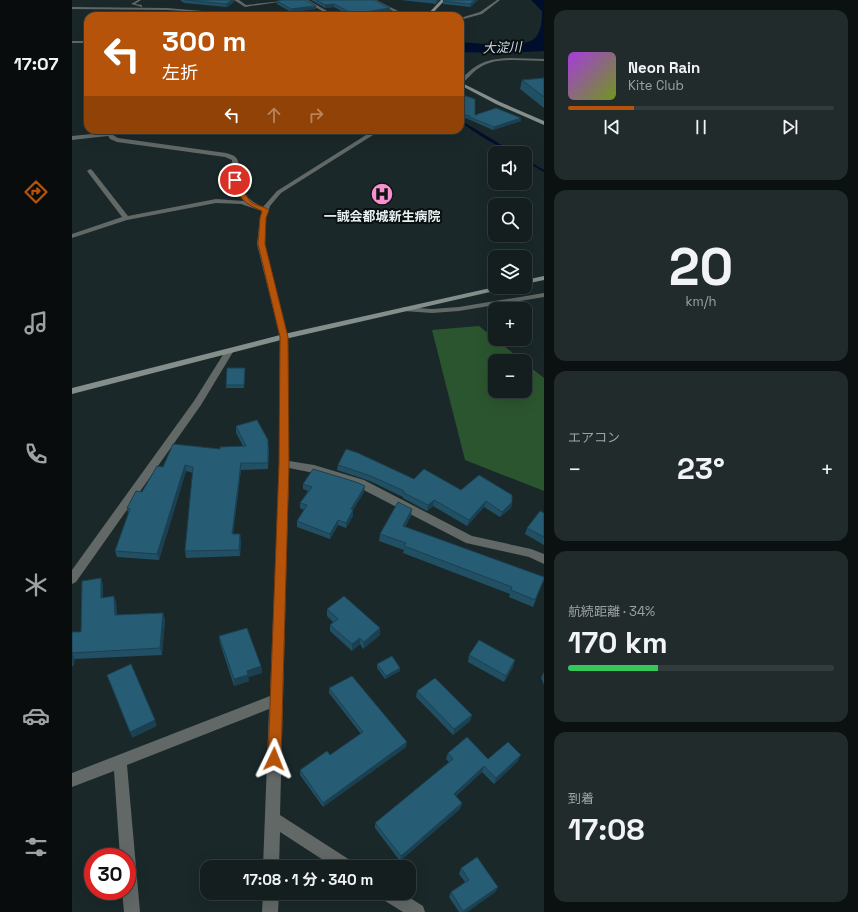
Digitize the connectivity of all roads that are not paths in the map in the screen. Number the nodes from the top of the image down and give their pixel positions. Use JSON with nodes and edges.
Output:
{"nodes":[{"id":1,"x":140,"y":0,"type":"edge"},
{"id":2,"x":236,"y":0,"type":"edge"},
{"id":3,"x":289,"y":0,"type":"edge"},
{"id":4,"x":305,"y":0,"type":"edge"},
{"id":5,"x":373,"y":0,"type":"edge"},
{"id":6,"x":443,"y":0,"type":"edge"},
{"id":7,"x":499,"y":0,"type":"edge"},
{"id":8,"x":72,"y":8,"type":"edge"},
{"id":9,"x":167,"y":9,"type":"junction"},
{"id":10,"x":208,"y":12,"type":"edge"},
{"id":11,"x":327,"y":12,"type":"edge"},
{"id":12,"x":398,"y":12,"type":"edge"},
{"id":13,"x":432,"y":12,"type":"edge"},
{"id":14,"x":464,"y":18,"type":"edge"},
{"id":15,"x":72,"y":42,"type":"edge"},
{"id":16,"x":84,"y":42,"type":"edge"},
{"id":17,"x":544,"y":60,"type":"edge"},
{"id":18,"x":464,"y":79,"type":"edge"},
{"id":19,"x":464,"y":85,"type":"edge"},
{"id":20,"x":544,"y":123,"type":"edge"},
{"id":21,"x":110,"y":134,"type":"joint"},
{"id":22,"x":372,"y":134,"type":"edge"},
{"id":23,"x":72,"y":138,"type":"edge"},
{"id":24,"x":90,"y":171,"type":"dead end"},
{"id":25,"x":250,"y":204,"type":"junction"},
{"id":26,"x":266,"y":210,"type":"junction"},
{"id":27,"x":126,"y":218,"type":"junction"},
{"id":28,"x":72,"y":236,"type":"edge"},
{"id":29,"x":544,"y":278,"type":"edge"},
{"id":30,"x":532,"y":281,"type":"edge"},
{"id":31,"x":488,"y":290,"type":"edge"},
{"id":32,"x":544,"y":295,"type":"edge"},
{"id":33,"x":404,"y":309,"type":"junction"},
{"id":34,"x":284,"y":337,"type":"junction"},
{"id":35,"x":229,"y":352,"type":"junction"},
{"id":36,"x":72,"y":391,"type":"edge"},
{"id":37,"x":284,"y":464,"type":"junction"},
{"id":38,"x":544,"y":559,"type":"edge"},
{"id":39,"x":72,"y":579,"type":"edge"},
{"id":40,"x":276,"y":700,"type":"junction"},
{"id":41,"x":120,"y":762,"type":"junction"},
{"id":42,"x":72,"y":780,"type":"edge"},
{"id":43,"x":272,"y":818,"type":"junction"},
{"id":44,"x":271,"y":860,"type":"edge"},
{"id":45,"x":337,"y":860,"type":"edge"},
{"id":46,"x":270,"y":900,"type":"edge"},
{"id":47,"x":399,"y":900,"type":"edge"},
{"id":48,"x":132,"y":912,"type":"edge"},
{"id":49,"x":270,"y":912,"type":"edge"},
{"id":50,"x":417,"y":912,"type":"edge"}],
"edges":[{"from":1,"to":9,"type":"lane"},
{"from":2,"to":3,"type":"street"},
{"from":4,"to":11,"type":"street"},
{"from":5,"to":12,"type":"street"},
{"from":6,"to":13,"type":"street"},
{"from":7,"to":14,"type":"lane"},
{"from":8,"to":9,"type":"lane"},
{"from":9,"to":10,"type":"lane"},
{"from":15,"to":16,"type":"lane"},
{"from":17,"to":18,"type":"street"},
{"from":19,"to":20,"type":"street"},
{"from":21,"to":23,"type":"street"},
{"from":21,"to":25,"type":"street"},
{"from":22,"to":26,"type":"street"},
{"from":24,"to":27,"type":"street"},
{"from":25,"to":26,"type":"street"},
{"from":25,"to":27,"type":"street"},
{"from":26,"to":34,"type":"street"},
{"from":27,"to":28,"type":"street"},
{"from":29,"to":30,"type":"street"},
{"from":31,"to":33,"type":"street"},
{"from":32,"to":33,"type":"street"},
{"from":33,"to":34,"type":"street"},
{"from":34,"to":35,"type":"street"},
{"from":34,"to":37,"type":"street"},
{"from":35,"to":36,"type":"street"},
{"from":35,"to":39,"type":"street"},
{"from":37,"to":38,"type":"street"},
{"from":37,"to":40,"type":"street"},
{"from":40,"to":41,"type":"street"},
{"from":40,"to":43,"type":"street"},
{"from":41,"to":42,"type":"street"},
{"from":41,"to":48,"type":"street"},
{"from":43,"to":44,"type":"street"},
{"from":43,"to":45,"type":"street"},
{"from":46,"to":49,"type":"street"},
{"from":47,"to":50,"type":"street"}]}
